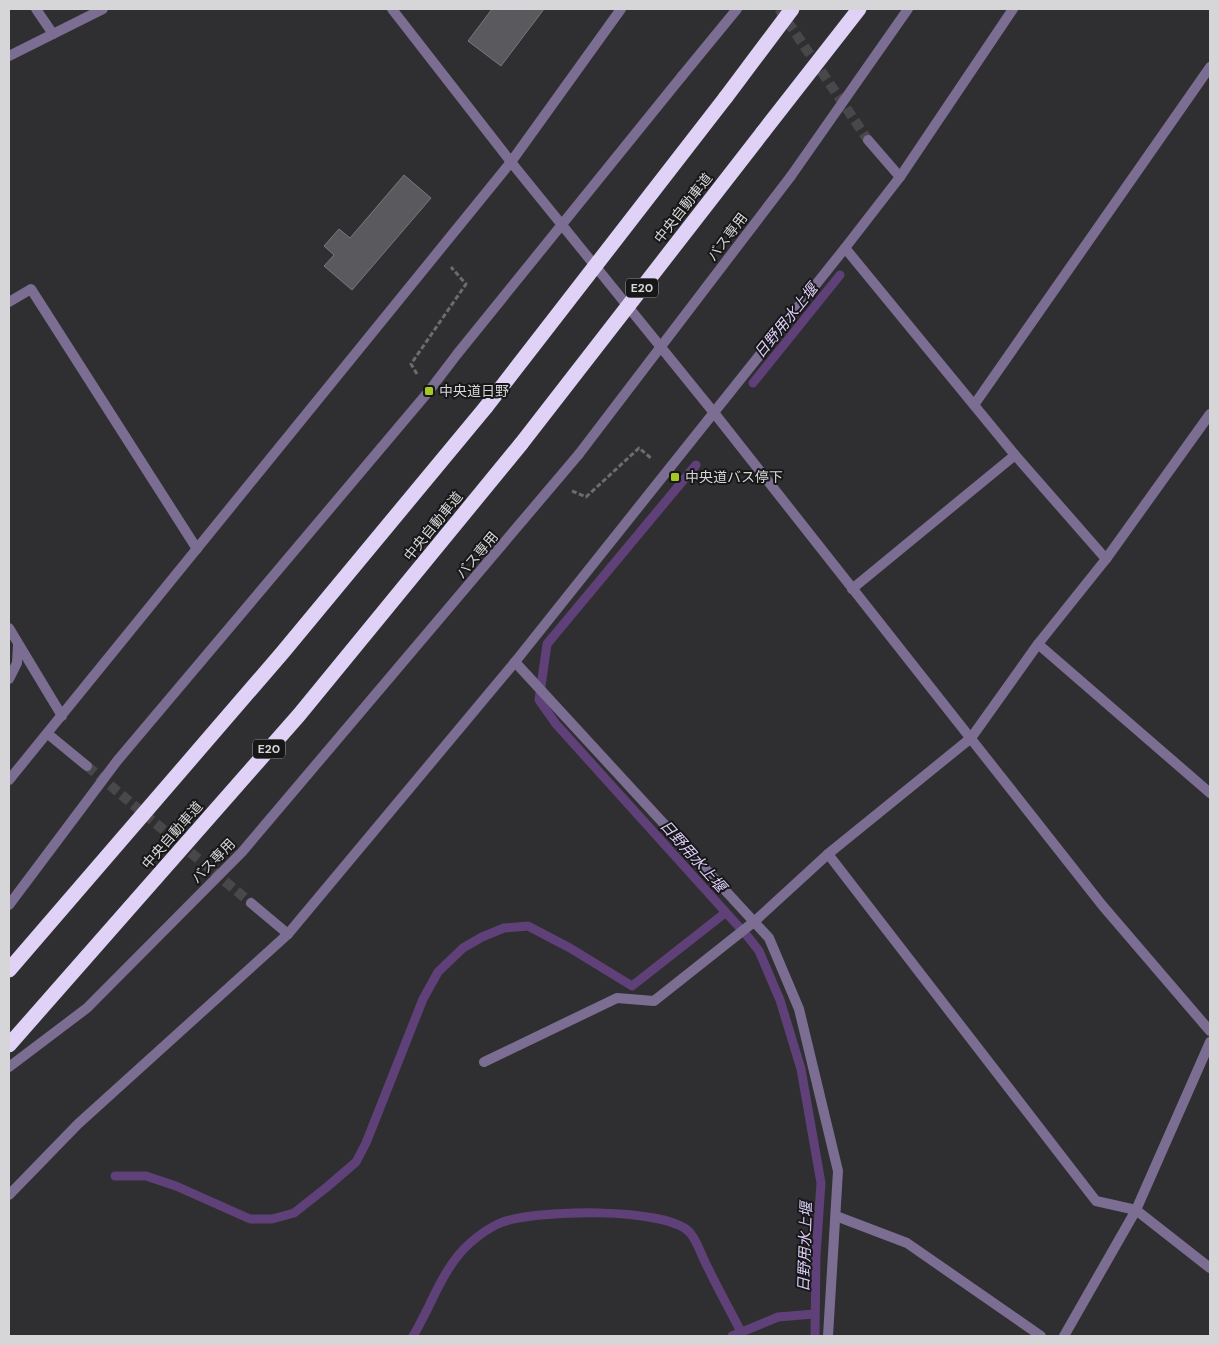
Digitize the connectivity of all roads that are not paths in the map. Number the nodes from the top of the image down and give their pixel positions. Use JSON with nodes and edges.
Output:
{"nodes":[{"id":1,"x":36,"y":9,"type":"edge"},
{"id":2,"x":103,"y":9,"type":"edge"},
{"id":3,"x":392,"y":9,"type":"edge"},
{"id":4,"x":621,"y":9,"type":"edge"},
{"id":5,"x":737,"y":9,"type":"edge"},
{"id":6,"x":792,"y":9,"type":"edge"},
{"id":7,"x":859,"y":9,"type":"edge"},
{"id":8,"x":908,"y":9,"type":"edge"},
{"id":9,"x":1013,"y":9,"type":"edge"},
{"id":10,"x":53,"y":34,"type":"junction"},
{"id":11,"x":9,"y":56,"type":"edge"},
{"id":12,"x":1210,"y":67,"type":"edge"},
{"id":13,"x":868,"y":140,"type":"tunnel mouth"},
{"id":14,"x":511,"y":162,"type":"junction"},
{"id":15,"x":900,"y":177,"type":"junction"},
{"id":16,"x":845,"y":248,"type":"junction"},
{"id":17,"x":9,"y":302,"type":"edge"},
{"id":18,"x":974,"y":405,"type":"junction"},
{"id":19,"x":715,"y":414,"type":"junction"},
{"id":20,"x":1210,"y":414,"type":"edge"},
{"id":21,"x":1016,"y":455,"type":"junction"},
{"id":22,"x":197,"y":549,"type":"junction"},
{"id":23,"x":1106,"y":559,"type":"junction"},
{"id":24,"x":852,"y":589,"type":"junction"},
{"id":25,"x":9,"y":628,"type":"edge"},
{"id":26,"x":1038,"y":644,"type":"junction"},
{"id":27,"x":18,"y":645,"type":"junction"},
{"id":28,"x":515,"y":662,"type":"junction"},
{"id":29,"x":9,"y":679,"type":"edge"},
{"id":30,"x":62,"y":716,"type":"junction"},
{"id":31,"x":48,"y":734,"type":"junction"},
{"id":32,"x":971,"y":738,"type":"junction"},
{"id":33,"x":86,"y":766,"type":"tunnel mouth"},
{"id":34,"x":9,"y":780,"type":"edge"},
{"id":35,"x":1210,"y":793,"type":"edge"},
{"id":36,"x":828,"y":854,"type":"junction"},
{"id":37,"x":252,"y":903,"type":"tunnel mouth"},
{"id":38,"x":9,"y":905,"type":"edge"},
{"id":39,"x":751,"y":924,"type":"junction"},
{"id":40,"x":288,"y":934,"type":"junction"},
{"id":41,"x":9,"y":970,"type":"edge"},
{"id":42,"x":1210,"y":1030,"type":"edge"},
{"id":43,"x":1210,"y":1042,"type":"edge"},
{"id":44,"x":9,"y":1045,"type":"edge"},
{"id":45,"x":484,"y":1062,"type":"dead end"},
{"id":46,"x":9,"y":1067,"type":"edge"},
{"id":47,"x":9,"y":1196,"type":"edge"},
{"id":48,"x":1136,"y":1210,"type":"junction"},
{"id":49,"x":836,"y":1216,"type":"junction"},
{"id":50,"x":1210,"y":1268,"type":"edge"},
{"id":51,"x":828,"y":1336,"type":"edge"},
{"id":52,"x":1041,"y":1336,"type":"edge"},
{"id":53,"x":1064,"y":1336,"type":"edge"}],
"edges":[{"from":1,"to":10,"type":"street"},
{"from":2,"to":10,"type":"street"},
{"from":3,"to":14,"type":"street"},
{"from":4,"to":14,"type":"street"},
{"from":5,"to":38,"type":"street","bridge":true},
{"from":6,"to":41,"type":"highway","bridge":true},
{"from":7,"to":44,"type":"highway","name":"中央自動車道","number":"E20","bridge":true},
{"from":8,"to":46,"type":"street","name":"バス専用","bridge":true},
{"from":9,"to":15,"type":"street"},
{"from":10,"to":11,"type":"street"},
{"from":12,"to":18,"type":"street"},
{"from":13,"to":15,"type":"street"},
{"from":14,"to":19,"type":"street"},
{"from":14,"to":22,"type":"street"},
{"from":15,"to":16,"type":"street"},
{"from":16,"to":18,"type":"street"},
{"from":16,"to":19,"type":"street"},
{"from":17,"to":22,"type":"street"},
{"from":18,"to":21,"type":"street"},
{"from":19,"to":24,"type":"street"},
{"from":19,"to":28,"type":"street"},
{"from":20,"to":23,"type":"street"},
{"from":21,"to":23,"type":"street"},
{"from":21,"to":24,"type":"street"},
{"from":22,"to":30,"type":"street"},
{"from":23,"to":26,"type":"street"},
{"from":24,"to":32,"type":"street"},
{"from":25,"to":27,"type":"street"},
{"from":26,"to":32,"type":"street"},
{"from":26,"to":35,"type":"street"},
{"from":27,"to":29,"type":"street"},
{"from":27,"to":30,"type":"street"},
{"from":28,"to":39,"type":"street"},
{"from":28,"to":40,"type":"street"},
{"from":30,"to":31,"type":"street"},
{"from":31,"to":33,"type":"street"},
{"from":31,"to":34,"type":"street"},
{"from":32,"to":36,"type":"street"},
{"from":32,"to":42,"type":"street"},
{"from":36,"to":39,"type":"street"},
{"from":36,"to":48,"type":"street"},
{"from":37,"to":40,"type":"street"},
{"from":39,"to":45,"type":"street"},
{"from":39,"to":49,"type":"street"},
{"from":40,"to":47,"type":"street"},
{"from":43,"to":48,"type":"street"},
{"from":48,"to":50,"type":"street"},
{"from":48,"to":53,"type":"street"},
{"from":49,"to":51,"type":"street"},
{"from":49,"to":52,"type":"street"}]}
